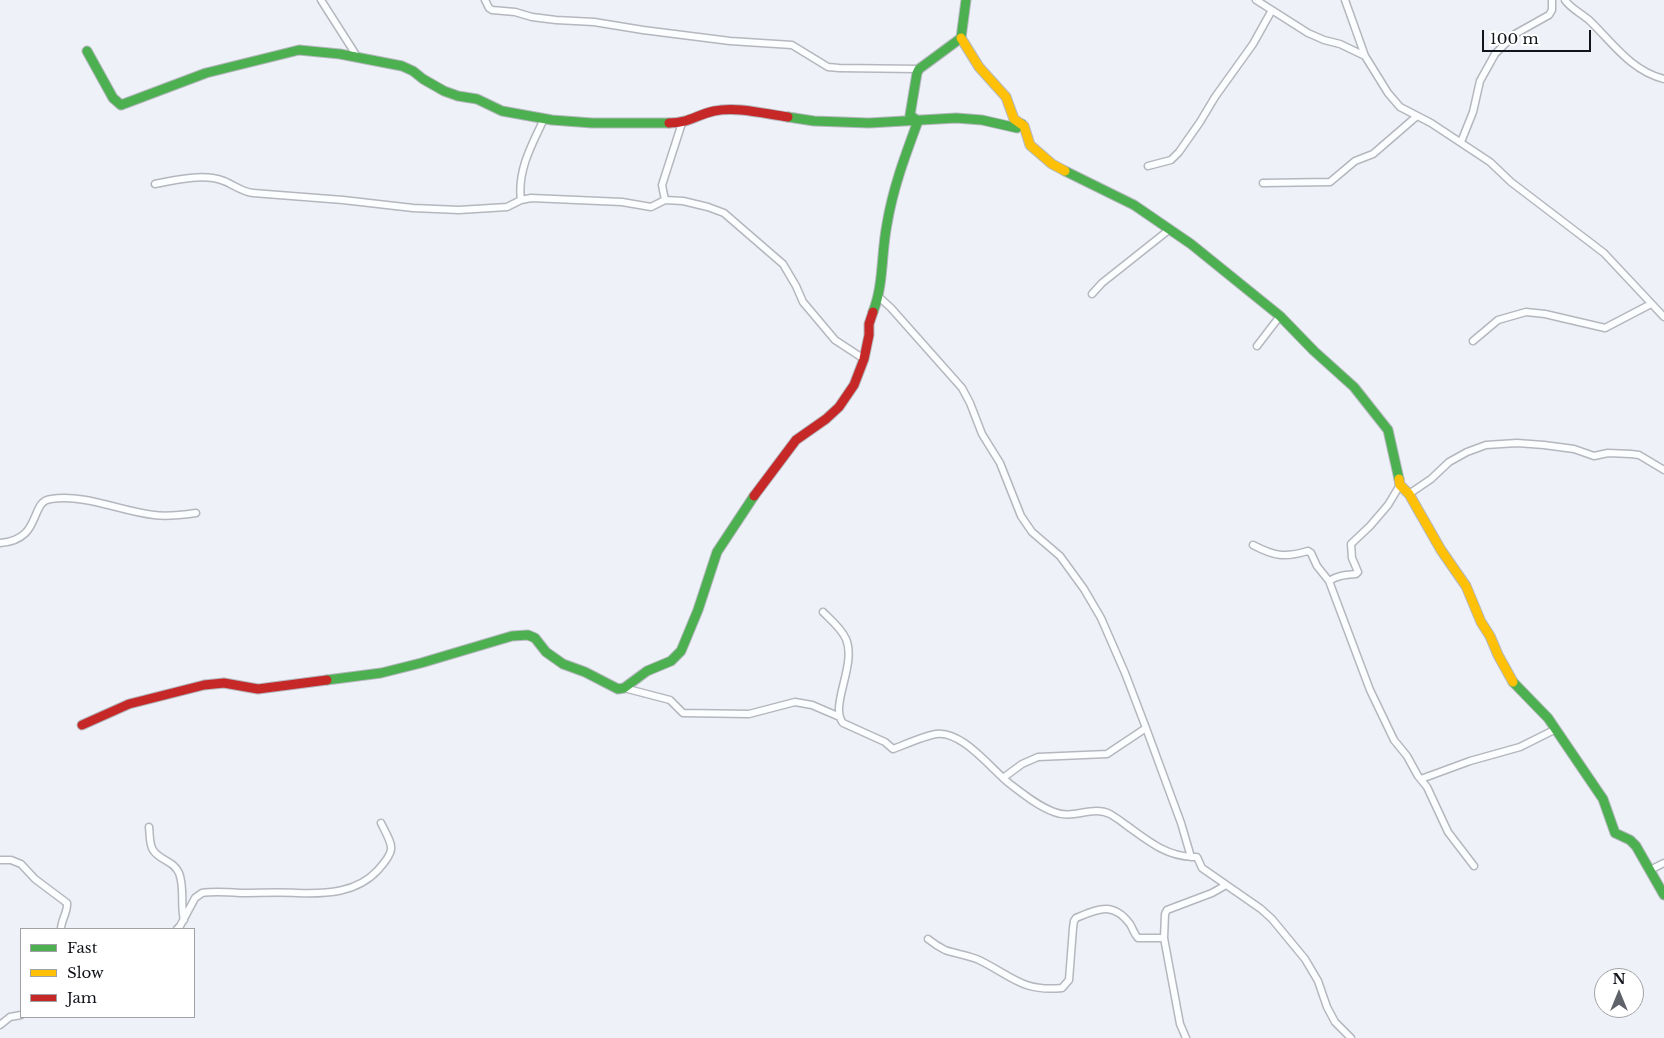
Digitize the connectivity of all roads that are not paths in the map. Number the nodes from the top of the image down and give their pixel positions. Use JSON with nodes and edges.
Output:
{"nodes":[{"id":1,"x":321,"y":0,"type":"edge"},
{"id":2,"x":485,"y":0,"type":"edge"},
{"id":3,"x":966,"y":0,"type":"edge"},
{"id":4,"x":1256,"y":0,"type":"edge"},
{"id":5,"x":1345,"y":0,"type":"edge"},
{"id":6,"x":1552,"y":0,"type":"edge"},
{"id":7,"x":1565,"y":0,"type":"edge"},
{"id":8,"x":1272,"y":10,"type":"junction"},
{"id":9,"x":961,"y":38,"type":"junction"},
{"id":10,"x":88,"y":51,"type":"dead end"},
{"id":11,"x":1365,"y":56,"type":"junction"},
{"id":12,"x":358,"y":58,"type":"junction"},
{"id":13,"x":919,"y":69,"type":"junction"},
{"id":14,"x":1664,"y":79,"type":"edge"},
{"id":15,"x":1417,"y":116,"type":"junction"},
{"id":16,"x":544,"y":119,"type":"junction"},
{"id":17,"x":918,"y":121,"type":"junction"},
{"id":18,"x":682,"y":123,"type":"junction"},
{"id":19,"x":1022,"y":124,"type":"junction"},
{"id":20,"x":1461,"y":142,"type":"junction"},
{"id":21,"x":1148,"y":166,"type":"dead end"},
{"id":22,"x":1263,"y":183,"type":"dead end"},
{"id":23,"x":155,"y":184,"type":"dead end"},
{"id":24,"x":521,"y":200,"type":"junction"},
{"id":25,"x":665,"y":200,"type":"junction"},
{"id":26,"x":1170,"y":229,"type":"junction"},
{"id":27,"x":1092,"y":294,"type":"dead end"},
{"id":28,"x":879,"y":297,"type":"junction"},
{"id":29,"x":1652,"y":304,"type":"junction"},
{"id":30,"x":1280,"y":316,"type":"junction"},
{"id":31,"x":1664,"y":318,"type":"edge"},
{"id":32,"x":1473,"y":341,"type":"dead end"},
{"id":33,"x":1257,"y":346,"type":"dead end"},
{"id":34,"x":864,"y":359,"type":"junction"},
{"id":35,"x":1664,"y":470,"type":"edge"},
{"id":36,"x":1400,"y":485,"type":"junction"},
{"id":37,"x":1409,"y":494,"type":"junction"},
{"id":38,"x":196,"y":513,"type":"dead end"},
{"id":39,"x":0,"y":543,"type":"edge"},
{"id":40,"x":1253,"y":545,"type":"dead end"},
{"id":41,"x":1329,"y":581,"type":"junction"},
{"id":42,"x":823,"y":612,"type":"dead end"},
{"id":43,"x":624,"y":688,"type":"junction"},
{"id":44,"x":840,"y":717,"type":"junction"},
{"id":45,"x":82,"y":725,"type":"dead end"},
{"id":46,"x":1146,"y":728,"type":"junction"},
{"id":47,"x":1556,"y":729,"type":"junction"},
{"id":48,"x":1003,"y":778,"type":"junction"},
{"id":49,"x":1421,"y":780,"type":"junction"},
{"id":50,"x":381,"y":823,"type":"dead end"},
{"id":51,"x":149,"y":827,"type":"dead end"},
{"id":52,"x":1196,"y":857,"type":"junction"},
{"id":53,"x":0,"y":860,"type":"edge"},
{"id":54,"x":1664,"y":864,"type":"edge"},
{"id":55,"x":1474,"y":866,"type":"dead end"},
{"id":56,"x":1650,"y":870,"type":"junction"},
{"id":57,"x":1226,"y":885,"type":"junction"},
{"id":58,"x":1664,"y":895,"type":"edge"},
{"id":59,"x":184,"y":920,"type":"junction"},
{"id":60,"x":61,"y":928,"type":"edge"},
{"id":61,"x":178,"y":928,"type":"edge"},
{"id":62,"x":1164,"y":938,"type":"junction"},
{"id":63,"x":928,"y":940,"type":"dead end"},
{"id":64,"x":20,"y":1015,"type":"edge"},
{"id":65,"x":0,"y":1025,"type":"edge"},
{"id":66,"x":1186,"y":1038,"type":"edge"},
{"id":67,"x":1351,"y":1038,"type":"edge"}],
"edges":[{"from":1,"to":12,"type":"street"},
{"from":2,"to":13,"type":"street"},
{"from":3,"to":9,"type":"street"},
{"from":4,"to":8,"type":"street"},
{"from":5,"to":11,"type":"street"},
{"from":6,"to":20,"type":"street"},
{"from":7,"to":14,"type":"street"},
{"from":8,"to":11,"type":"street"},
{"from":8,"to":21,"type":"street"},
{"from":9,"to":13,"type":"street"},
{"from":9,"to":19,"type":"street"},
{"from":10,"to":12,"type":"street"},
{"from":11,"to":15,"type":"street"},
{"from":12,"to":16,"type":"street"},
{"from":13,"to":17,"type":"street"},
{"from":15,"to":20,"type":"street"},
{"from":15,"to":22,"type":"street"},
{"from":16,"to":18,"type":"street"},
{"from":16,"to":24,"type":"street"},
{"from":17,"to":18,"type":"street"},
{"from":17,"to":19,"type":"street"},
{"from":17,"to":28,"type":"street"},
{"from":18,"to":25,"type":"street"},
{"from":19,"to":26,"type":"street"},
{"from":20,"to":29,"type":"street"},
{"from":23,"to":24,"type":"street"},
{"from":24,"to":25,"type":"street"},
{"from":25,"to":34,"type":"street"},
{"from":26,"to":27,"type":"street"},
{"from":26,"to":30,"type":"street"},
{"from":28,"to":34,"type":"street"},
{"from":28,"to":46,"type":"street"},
{"from":29,"to":31,"type":"street"},
{"from":29,"to":32,"type":"street"},
{"from":30,"to":33,"type":"street"},
{"from":30,"to":36,"type":"street"},
{"from":34,"to":43,"type":"street"},
{"from":35,"to":37,"type":"street"},
{"from":36,"to":37,"type":"street"},
{"from":36,"to":41,"type":"street"},
{"from":37,"to":47,"type":"street"},
{"from":38,"to":39,"type":"street"},
{"from":40,"to":41,"type":"street"},
{"from":41,"to":49,"type":"street"},
{"from":42,"to":44,"type":"street"},
{"from":43,"to":44,"type":"street"},
{"from":43,"to":45,"type":"street"},
{"from":44,"to":48,"type":"street"},
{"from":46,"to":48,"type":"street"},
{"from":46,"to":52,"type":"street"},
{"from":47,"to":49,"type":"street"},
{"from":47,"to":56,"type":"street"},
{"from":48,"to":52,"type":"street"},
{"from":49,"to":55,"type":"street"},
{"from":50,"to":59,"type":"street"},
{"from":51,"to":59,"type":"street"},
{"from":52,"to":57,"type":"street"},
{"from":53,"to":60,"type":"street"},
{"from":54,"to":56,"type":"street"},
{"from":56,"to":58,"type":"street"},
{"from":57,"to":62,"type":"street"},
{"from":57,"to":67,"type":"street"},
{"from":59,"to":61,"type":"street"},
{"from":62,"to":63,"type":"street"},
{"from":62,"to":66,"type":"street"},
{"from":64,"to":65,"type":"street"}]}
